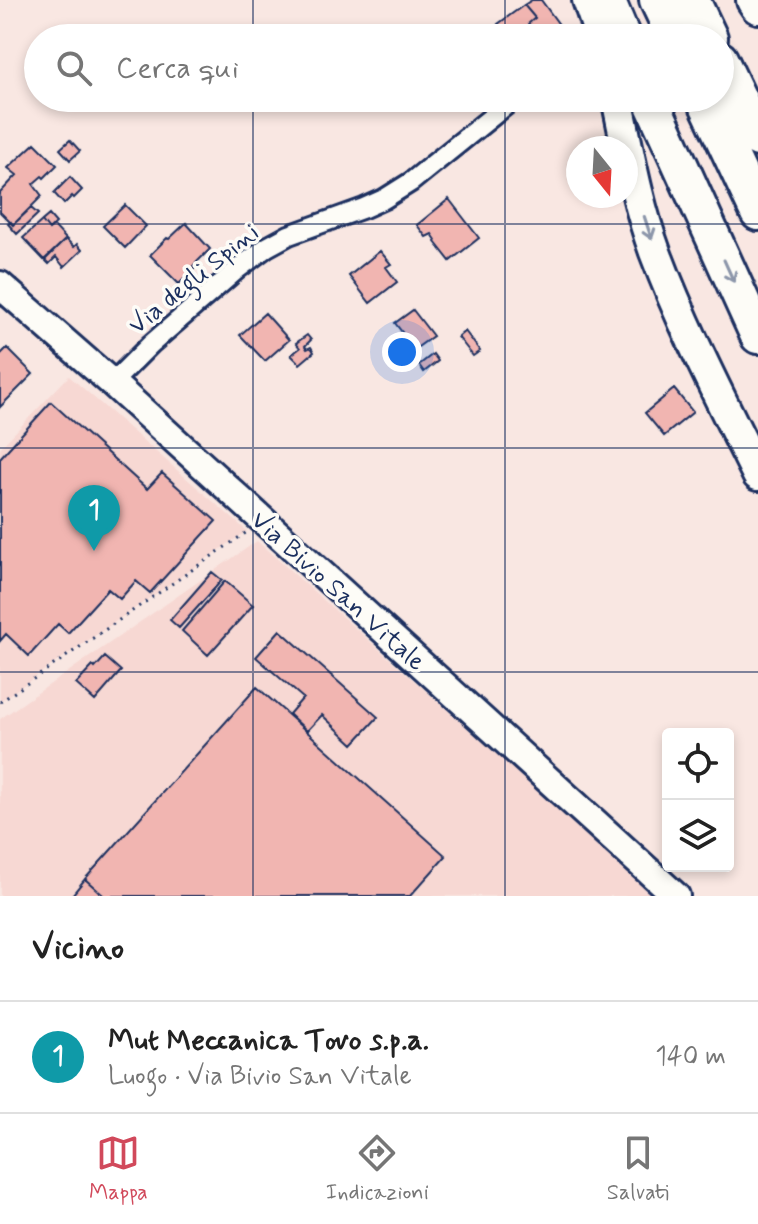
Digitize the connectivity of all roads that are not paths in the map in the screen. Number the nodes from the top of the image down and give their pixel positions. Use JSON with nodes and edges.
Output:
{"nodes":[{"id":1,"x":588,"y":0,"type":"edge"},
{"id":2,"x":607,"y":0,"type":"edge"},
{"id":3,"x":657,"y":0,"type":"edge"},
{"id":4,"x":692,"y":0,"type":"edge"},
{"id":5,"x":754,"y":0,"type":"edge"},
{"id":6,"x":758,"y":6,"type":"edge"},
{"id":7,"x":596,"y":24,"type":"edge"},
{"id":8,"x":617,"y":24,"type":"edge"},
{"id":9,"x":668,"y":24,"type":"edge"},
{"id":10,"x":703,"y":24,"type":"edge"},
{"id":11,"x":734,"y":88,"type":"edge"},
{"id":12,"x":498,"y":112,"type":"edge"},
{"id":13,"x":620,"y":112,"type":"edge"},
{"id":14,"x":656,"y":112,"type":"edge"},
{"id":15,"x":711,"y":112,"type":"edge"},
{"id":16,"x":758,"y":139,"type":"edge"},
{"id":17,"x":758,"y":213,"type":"edge"},
{"id":18,"x":0,"y":285,"type":"edge"},
{"id":19,"x":758,"y":336,"type":"edge"},
{"id":20,"x":112,"y":383,"type":"junction"},
{"id":21,"x":758,"y":475,"type":"edge"},
{"id":22,"x":676,"y":896,"type":"edge"}],
"edges":[{"from":1,"to":7,"type":"main road"},
{"from":2,"to":8,"type":"highway"},
{"from":3,"to":9,"type":"highway"},
{"from":4,"to":10,"type":"highway"},
{"from":5,"to":6,"type":"highway"},
{"from":11,"to":16,"type":"highway"},
{"from":12,"to":20,"type":"street","name":"Via degli Spini"},
{"from":13,"to":21,"type":"main road","one_way":true},
{"from":14,"to":19,"type":"highway","one_way":true},
{"from":15,"to":17,"type":"highway"},
{"from":18,"to":20,"type":"main road","name":"Via Bivio San Vitale"},
{"from":20,"to":22,"type":"main road","name":"Via Bivio San Vitale"}]}
